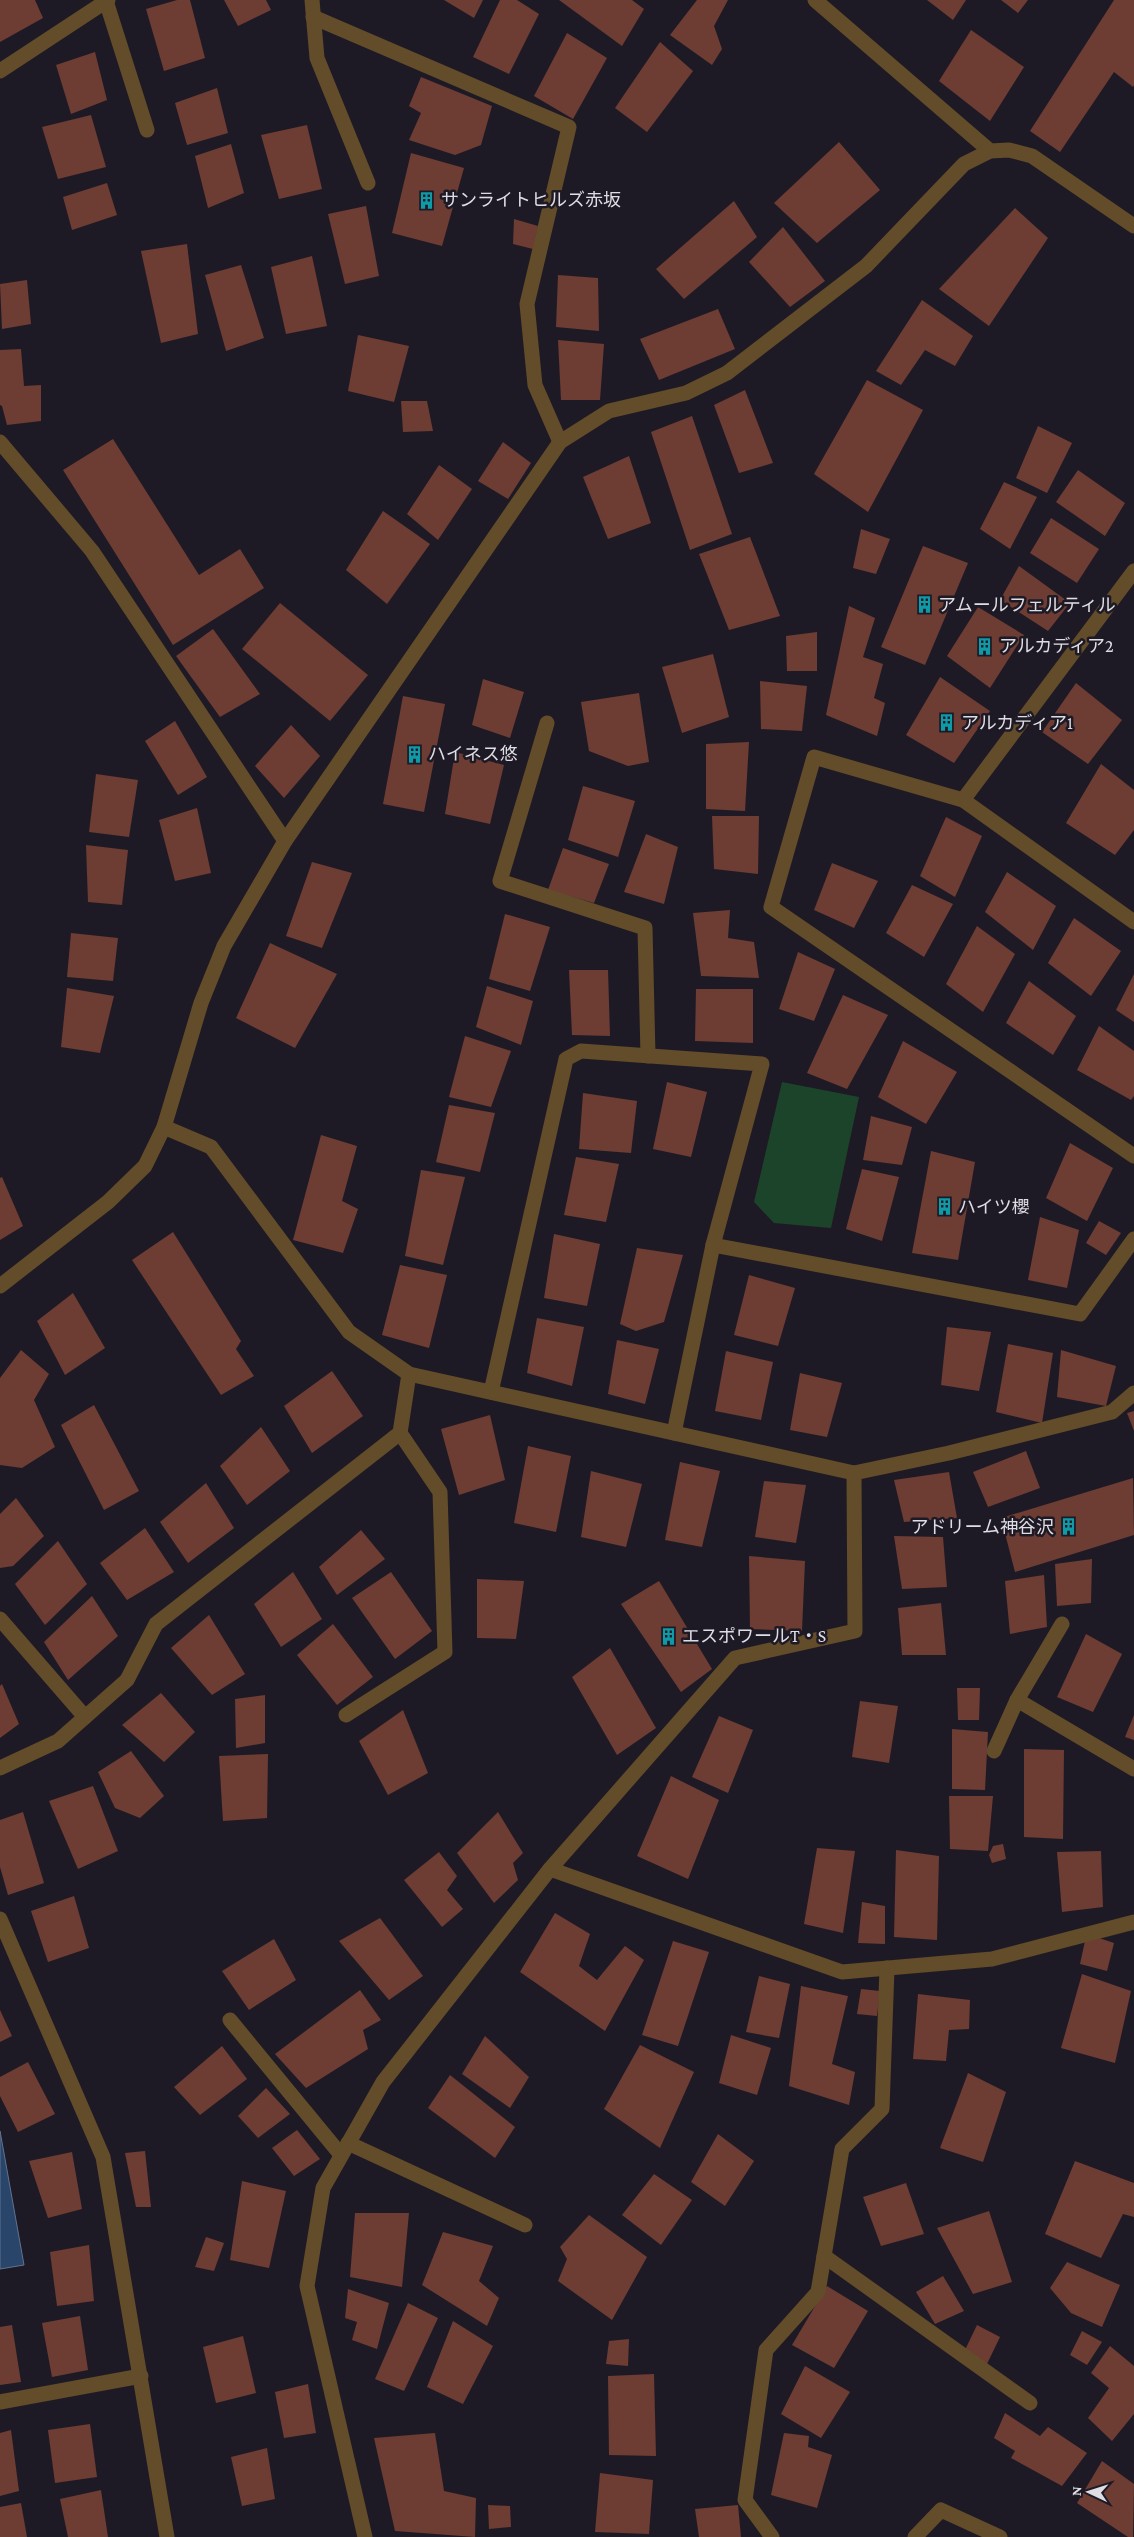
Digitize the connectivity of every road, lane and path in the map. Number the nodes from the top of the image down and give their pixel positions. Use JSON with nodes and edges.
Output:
{"nodes":[{"id":1,"x":312,"y":0,"type":"edge"},
{"id":2,"x":815,"y":0,"type":"edge"},
{"id":3,"x":107,"y":1,"type":"edge"},
{"id":4,"x":313,"y":17,"type":"junction"},
{"id":5,"x":0,"y":71,"type":"edge"},
{"id":6,"x":147,"y":130,"type":"dead end"},
{"id":7,"x":990,"y":152,"type":"junction"},
{"id":8,"x":368,"y":183,"type":"dead end"},
{"id":9,"x":1134,"y":226,"type":"edge"},
{"id":10,"x":0,"y":442,"type":"edge"},
{"id":11,"x":560,"y":442,"type":"junction"},
{"id":12,"x":1134,"y":571,"type":"edge"},
{"id":13,"x":547,"y":723,"type":"dead end"},
{"id":14,"x":963,"y":800,"type":"junction"},
{"id":15,"x":285,"y":841,"type":"junction"},
{"id":16,"x":1134,"y":922,"type":"edge"},
{"id":17,"x":648,"y":1056,"type":"junction"},
{"id":18,"x":164,"y":1127,"type":"junction"},
{"id":19,"x":1134,"y":1156,"type":"edge"},
{"id":20,"x":1134,"y":1239,"type":"edge"},
{"id":21,"x":713,"y":1245,"type":"junction"},
{"id":22,"x":0,"y":1286,"type":"edge"},
{"id":23,"x":409,"y":1374,"type":"junction"},
{"id":24,"x":492,"y":1392,"type":"junction"},
{"id":25,"x":1134,"y":1393,"type":"edge"},
{"id":26,"x":400,"y":1433,"type":"junction"},
{"id":27,"x":674,"y":1433,"type":"junction"},
{"id":28,"x":854,"y":1473,"type":"junction"},
{"id":29,"x":0,"y":1618,"type":"edge"},
{"id":30,"x":1062,"y":1624,"type":"dead end"},
{"id":31,"x":1017,"y":1700,"type":"junction"},
{"id":32,"x":346,"y":1715,"type":"dead end"},
{"id":33,"x":84,"y":1717,"type":"junction"},
{"id":34,"x":994,"y":1751,"type":"dead end"},
{"id":35,"x":0,"y":1768,"type":"edge"},
{"id":36,"x":1134,"y":1769,"type":"edge"},
{"id":37,"x":550,"y":1869,"type":"junction"},
{"id":38,"x":0,"y":1919,"type":"edge"},
{"id":39,"x":1134,"y":1922,"type":"edge"},
{"id":40,"x":887,"y":1968,"type":"junction"},
{"id":41,"x":230,"y":2020,"type":"dead end"},
{"id":42,"x":345,"y":2149,"type":"junction"},
{"id":43,"x":525,"y":2225,"type":"dead end"},
{"id":44,"x":824,"y":2256,"type":"junction"},
{"id":45,"x":141,"y":2376,"type":"junction"},
{"id":46,"x":0,"y":2402,"type":"edge"},
{"id":47,"x":1030,"y":2403,"type":"dead end"},
{"id":48,"x":166,"y":2537,"type":"edge"},
{"id":49,"x":366,"y":2537,"type":"edge"},
{"id":50,"x":772,"y":2537,"type":"edge"},
{"id":51,"x":915,"y":2537,"type":"edge"},
{"id":52,"x":1000,"y":2537,"type":"edge"}],
"edges":[{"from":1,"to":4,"type":"street"},
{"from":2,"to":7,"type":"street"},
{"from":3,"to":5,"type":"street"},
{"from":3,"to":6,"type":"street"},
{"from":4,"to":8,"type":"street"},
{"from":4,"to":11,"type":"street"},
{"from":7,"to":9,"type":"street"},
{"from":7,"to":11,"type":"street"},
{"from":10,"to":15,"type":"street"},
{"from":11,"to":15,"type":"street"},
{"from":12,"to":14,"type":"street"},
{"from":13,"to":17,"type":"street"},
{"from":14,"to":16,"type":"street"},
{"from":14,"to":19,"type":"street"},
{"from":15,"to":18,"type":"street"},
{"from":17,"to":21,"type":"street"},
{"from":17,"to":24,"type":"street"},
{"from":18,"to":22,"type":"street"},
{"from":18,"to":23,"type":"street"},
{"from":20,"to":21,"type":"street"},
{"from":21,"to":27,"type":"street"},
{"from":23,"to":24,"type":"street"},
{"from":23,"to":26,"type":"street"},
{"from":24,"to":27,"type":"street"},
{"from":25,"to":28,"type":"street"},
{"from":26,"to":32,"type":"street"},
{"from":26,"to":33,"type":"street"},
{"from":27,"to":28,"type":"street"},
{"from":28,"to":37,"type":"street"},
{"from":29,"to":33,"type":"street"},
{"from":30,"to":31,"type":"street"},
{"from":31,"to":34,"type":"street"},
{"from":31,"to":36,"type":"street"},
{"from":33,"to":35,"type":"street"},
{"from":37,"to":40,"type":"street"},
{"from":37,"to":42,"type":"street"},
{"from":38,"to":45,"type":"street"},
{"from":39,"to":40,"type":"street"},
{"from":40,"to":44,"type":"street"},
{"from":41,"to":42,"type":"street"},
{"from":42,"to":43,"type":"street"},
{"from":42,"to":49,"type":"street"},
{"from":44,"to":47,"type":"street"},
{"from":44,"to":50,"type":"street"},
{"from":45,"to":46,"type":"street"},
{"from":45,"to":48,"type":"street"},
{"from":51,"to":52,"type":"street"}]}
